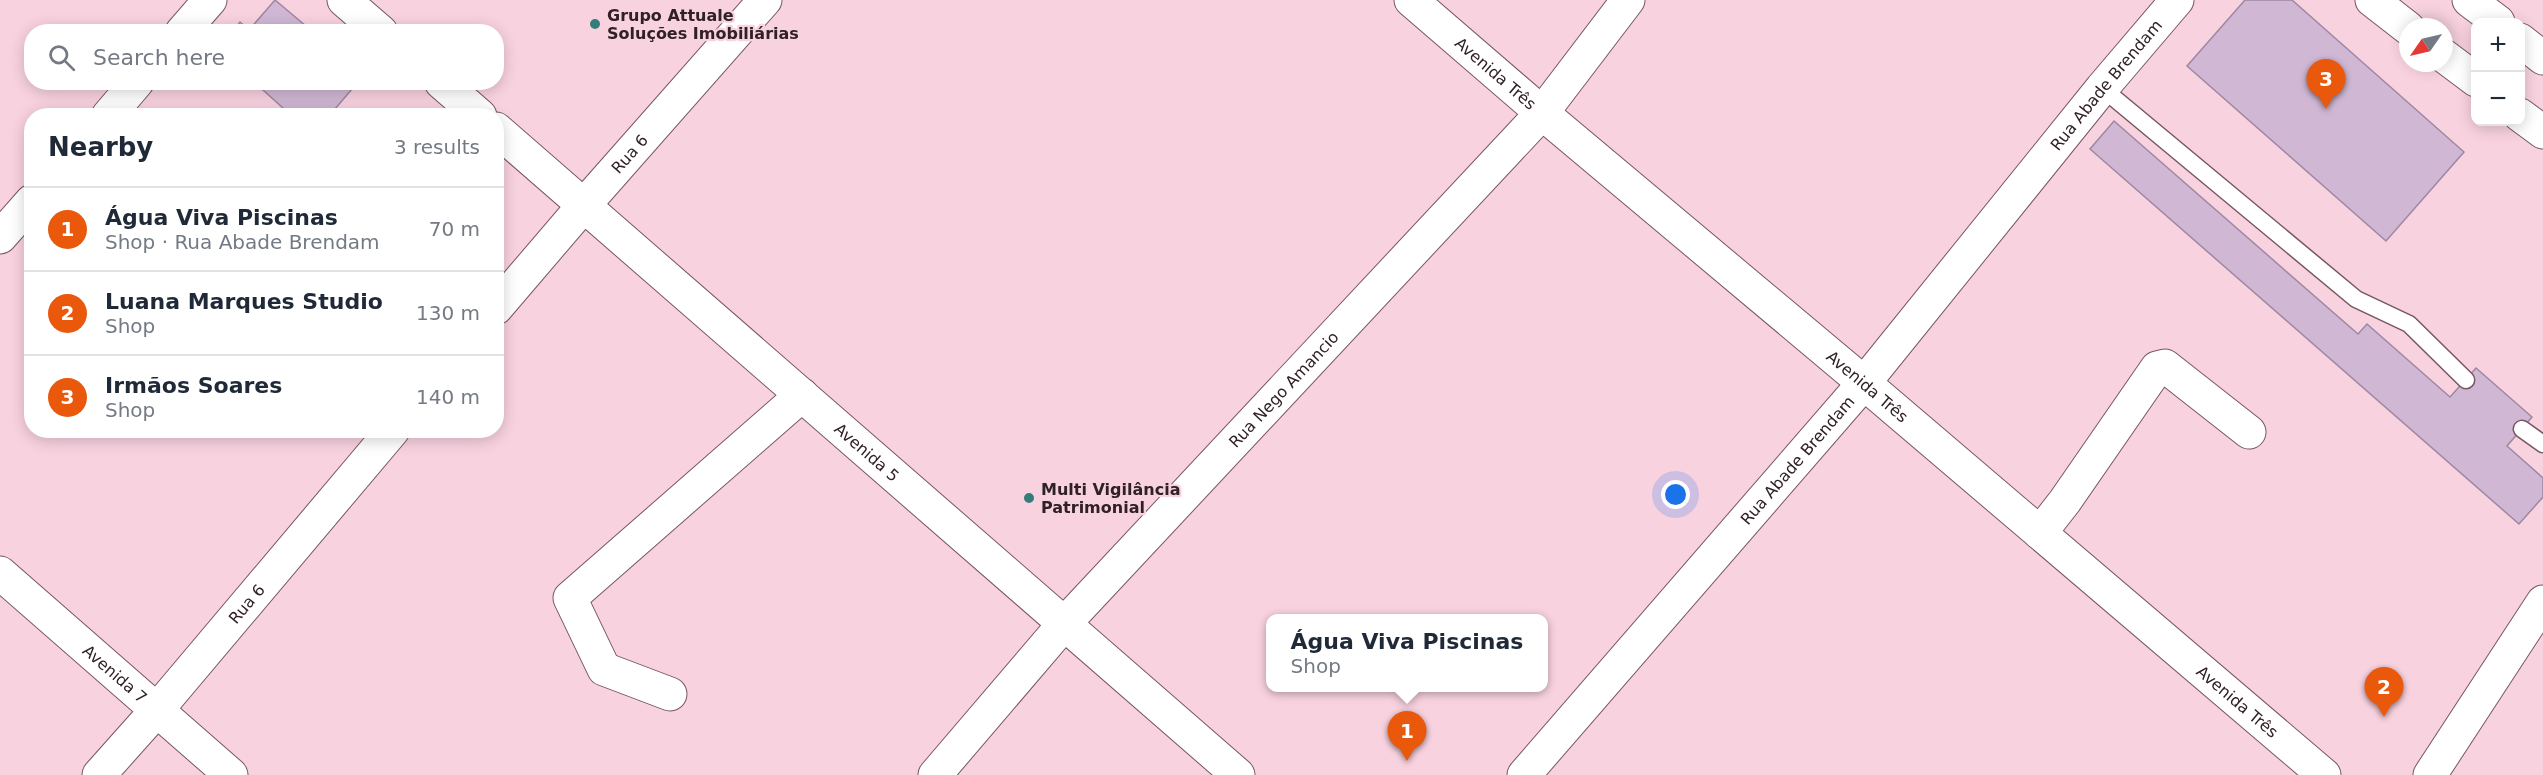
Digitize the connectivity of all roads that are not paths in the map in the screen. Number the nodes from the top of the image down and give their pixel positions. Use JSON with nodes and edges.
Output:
{"nodes":[{"id":1,"x":210,"y":0,"type":"edge"},
{"id":2,"x":344,"y":0,"type":"edge"},
{"id":3,"x":765,"y":0,"type":"edge"},
{"id":4,"x":1412,"y":0,"type":"edge"},
{"id":5,"x":1628,"y":0,"type":"edge"},
{"id":6,"x":2177,"y":0,"type":"edge"},
{"id":7,"x":2372,"y":0,"type":"edge"},
{"id":8,"x":2469,"y":0,"type":"edge"},
{"id":9,"x":2493,"y":18,"type":"edge"},
{"id":10,"x":2399,"y":21,"type":"edge"},
{"id":11,"x":189,"y":24,"type":"edge"},
{"id":12,"x":372,"y":24,"type":"edge"},
{"id":13,"x":2525,"y":44,"type":"edge"},
{"id":14,"x":2543,"y":58,"type":"edge"},
{"id":15,"x":2453,"y":63,"type":"edge"},
{"id":16,"x":2471,"y":77,"type":"edge"},
{"id":17,"x":2102,"y":88,"type":"junction"},
{"id":18,"x":130,"y":90,"type":"edge"},
{"id":19,"x":450,"y":90,"type":"edge"},
{"id":20,"x":115,"y":108,"type":"edge"},
{"id":21,"x":471,"y":108,"type":"edge"},
{"id":22,"x":1542,"y":113,"type":"junction"},
{"id":23,"x":2525,"y":119,"type":"edge"},
{"id":24,"x":2543,"y":132,"type":"edge"},
{"id":25,"x":504,"y":136,"type":"edge"},
{"id":26,"x":585,"y":204,"type":"junction"},
{"id":27,"x":24,"y":210,"type":"edge"},
{"id":28,"x":0,"y":237,"type":"edge"},
{"id":29,"x":504,"y":299,"type":"edge"},
{"id":30,"x":2466,"y":380,"type":"dead end"},
{"id":31,"x":1864,"y":383,"type":"junction"},
{"id":32,"x":802,"y":395,"type":"junction"},
{"id":33,"x":2522,"y":429,"type":"dead end"},
{"id":34,"x":2249,"y":432,"type":"dead end"},
{"id":35,"x":386,"y":438,"type":"edge"},
{"id":36,"x":2543,"y":444,"type":"edge"},
{"id":37,"x":2040,"y":532,"type":"junction"},
{"id":38,"x":0,"y":573,"type":"edge"},
{"id":39,"x":2543,"y":602,"type":"edge"},
{"id":40,"x":1064,"y":624,"type":"junction"},
{"id":41,"x":670,"y":694,"type":"dead end"},
{"id":42,"x":156,"y":711,"type":"junction"},
{"id":43,"x":99,"y":775,"type":"edge"},
{"id":44,"x":231,"y":775,"type":"edge"},
{"id":45,"x":935,"y":775,"type":"edge"},
{"id":46,"x":1238,"y":775,"type":"edge"},
{"id":47,"x":1524,"y":775,"type":"edge"},
{"id":48,"x":2324,"y":775,"type":"edge"},
{"id":49,"x":2430,"y":775,"type":"edge"}],
"edges":[{"from":1,"to":11,"type":"street"},
{"from":2,"to":12,"type":"street"},
{"from":3,"to":26,"type":"street","name":"Rua 6"},
{"from":4,"to":22,"type":"street","name":"Avenida Três"},
{"from":5,"to":22,"type":"street","name":"Rua Nego Amancio"},
{"from":6,"to":17,"type":"street","name":"Rua Abade Brendam"},
{"from":7,"to":10,"type":"street"},
{"from":8,"to":9,"type":"street"},
{"from":13,"to":14,"type":"street"},
{"from":15,"to":16,"type":"street"},
{"from":17,"to":30,"type":"lane"},
{"from":17,"to":31,"type":"street","name":"Rua Abade Brendam"},
{"from":18,"to":20,"type":"street"},
{"from":19,"to":21,"type":"street"},
{"from":22,"to":31,"type":"street","name":"Avenida Três"},
{"from":22,"to":40,"type":"street","name":"Rua Nego Amancio"},
{"from":23,"to":24,"type":"street"},
{"from":25,"to":26,"type":"street","name":"Avenida 5"},
{"from":26,"to":29,"type":"street","name":"Rua 6"},
{"from":26,"to":32,"type":"street","name":"Avenida 5"},
{"from":27,"to":28,"type":"street"},
{"from":31,"to":37,"type":"street","name":"Avenida Três"},
{"from":31,"to":47,"type":"street","name":"Rua Abade Brendam"},
{"from":32,"to":40,"type":"street","name":"Avenida 5"},
{"from":32,"to":41,"type":"street"},
{"from":33,"to":36,"type":"lane"},
{"from":34,"to":37,"type":"street"},
{"from":35,"to":42,"type":"street","name":"Rua 6"},
{"from":37,"to":48,"type":"street","name":"Avenida Três"},
{"from":38,"to":42,"type":"street","name":"Avenida 7"},
{"from":39,"to":49,"type":"street"},
{"from":40,"to":45,"type":"street","name":"Rua Nego Amancio"},
{"from":40,"to":46,"type":"street","name":"Avenida 5"},
{"from":42,"to":43,"type":"street","name":"Rua 6"},
{"from":42,"to":44,"type":"street","name":"Avenida 7"}]}
